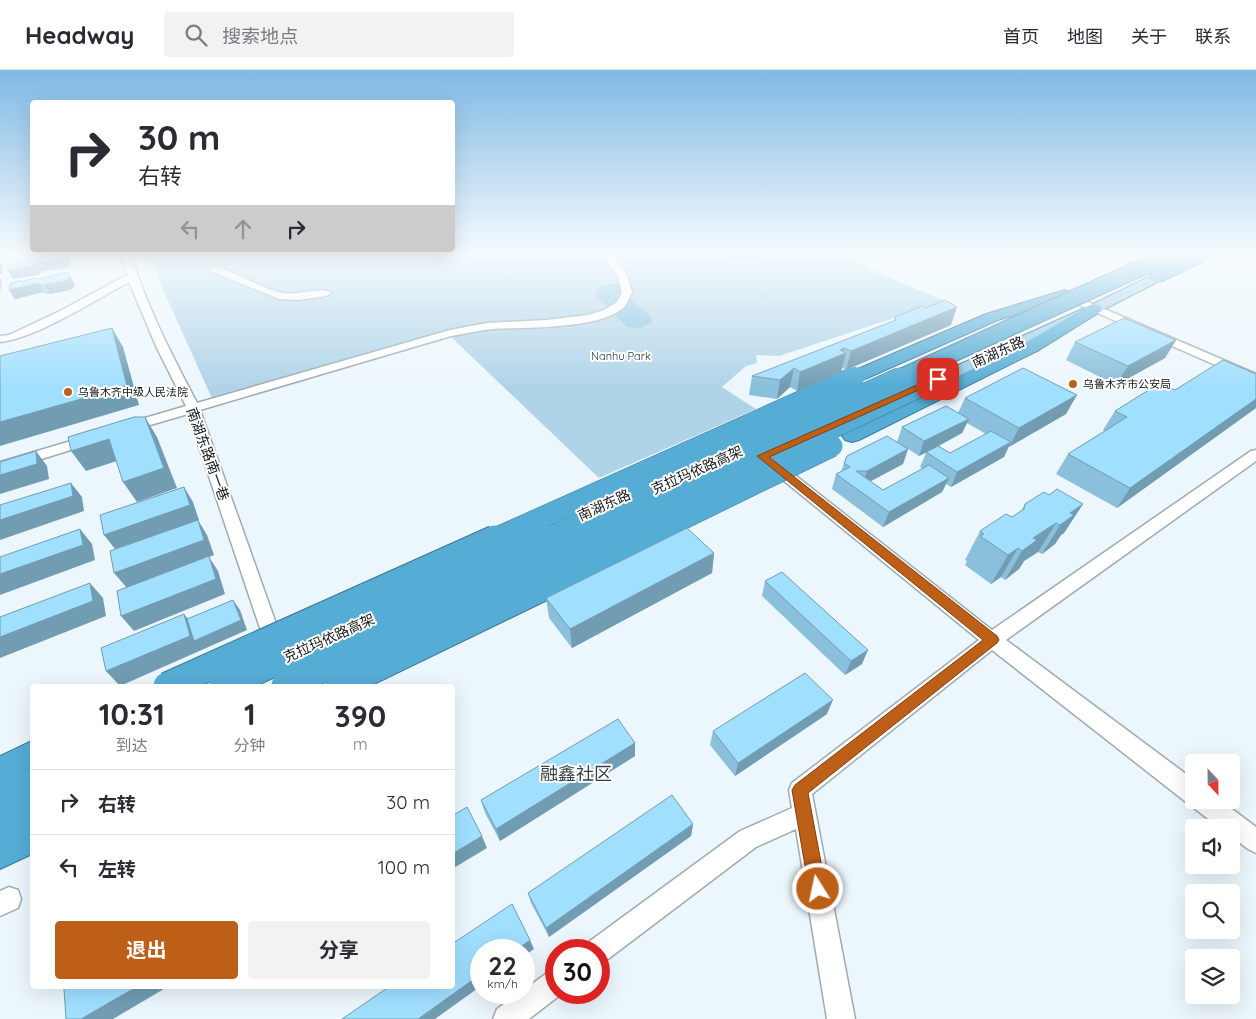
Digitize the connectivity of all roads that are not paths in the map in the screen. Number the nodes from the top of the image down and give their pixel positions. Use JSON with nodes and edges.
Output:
{"nodes":[{"id":1,"x":91,"y":298,"type":"edge"},
{"id":2,"x":142,"y":298,"type":"edge"},
{"id":3,"x":624,"y":298,"type":"edge"},
{"id":4,"x":1057,"y":298,"type":"edge"},
{"id":5,"x":1059,"y":298,"type":"edge"},
{"id":6,"x":1069,"y":298,"type":"edge"},
{"id":7,"x":1074,"y":298,"type":"edge"},
{"id":8,"x":1108,"y":298,"type":"edge"},
{"id":9,"x":1115,"y":298,"type":"edge"},
{"id":10,"x":1094,"y":309,"type":"junction"},
{"id":11,"x":0,"y":339,"type":"edge"},
{"id":12,"x":1256,"y":379,"type":"edge"},
{"id":13,"x":193,"y":408,"type":"junction"},
{"id":14,"x":1256,"y":454,"type":"edge"},
{"id":15,"x":762,"y":456,"type":"junction"},
{"id":16,"x":0,"y":467,"type":"edge"},
{"id":17,"x":992,"y":640,"type":"junction"},
{"id":18,"x":279,"y":658,"type":"junction"},
{"id":19,"x":171,"y":684,"type":"edge"},
{"id":20,"x":221,"y":684,"type":"edge"},
{"id":21,"x":227,"y":684,"type":"edge"},
{"id":22,"x":278,"y":684,"type":"edge"},
{"id":23,"x":289,"y":684,"type":"edge"},
{"id":24,"x":343,"y":684,"type":"edge"},
{"id":25,"x":30,"y":756,"type":"edge"},
{"id":26,"x":30,"y":771,"type":"edge"},
{"id":27,"x":0,"y":772,"type":"edge"},
{"id":28,"x":30,"y":776,"type":"edge"},
{"id":29,"x":0,"y":785,"type":"edge"},
{"id":30,"x":1185,"y":787,"type":"edge"},
{"id":31,"x":0,"y":790,"type":"edge"},
{"id":32,"x":30,"y":802,"type":"edge"},
{"id":33,"x":30,"y":807,"type":"edge"},
{"id":34,"x":1214,"y":809,"type":"edge"},
{"id":35,"x":804,"y":814,"type":"junction"},
{"id":36,"x":0,"y":817,"type":"edge"},
{"id":37,"x":0,"y":821,"type":"edge"},
{"id":38,"x":30,"y":837,"type":"edge"},
{"id":39,"x":1256,"y":841,"type":"edge"},
{"id":40,"x":0,"y":852,"type":"edge"},
{"id":41,"x":610,"y":942,"type":"edge"},
{"id":42,"x":545,"y":990,"type":"edge"},
{"id":43,"x":507,"y":1019,"type":"edge"},
{"id":44,"x":841,"y":1019,"type":"edge"}],
"edges":[{"from":1,"to":11,"type":"street"},
{"from":2,"to":13,"type":"street","name":"南湖东路南一巷"},
{"from":3,"to":13,"type":"street"},
{"from":4,"to":19,"type":"highway","bridge":true},
{"from":5,"to":18,"type":"main road","name":"南湖东路"},
{"from":6,"to":10,"type":"street"},
{"from":7,"to":21,"type":"highway","name":"克拉玛依路高架","bridge":true},
{"from":8,"to":23,"type":"highway","name":"克拉玛依路高架","bridge":true},
{"from":9,"to":10,"type":"main road","name":"南湖东路"},
{"from":10,"to":12,"type":"street"},
{"from":10,"to":15,"type":"main road","name":"南湖东路"},
{"from":10,"to":24,"type":"highway","bridge":true},
{"from":13,"to":16,"type":"street"},
{"from":13,"to":18,"type":"street","name":"南湖东路南一巷"},
{"from":14,"to":17,"type":"street"},
{"from":15,"to":17,"type":"street"},
{"from":15,"to":22,"type":"main road","name":"南湖东路"},
{"from":17,"to":30,"type":"street"},
{"from":17,"to":35,"type":"street"},
{"from":18,"to":20,"type":"main road","name":"南湖东路"},
{"from":25,"to":27,"type":"highway"},
{"from":26,"to":29,"type":"main road"},
{"from":28,"to":31,"type":"highway"},
{"from":32,"to":36,"type":"main road"},
{"from":33,"to":37,"type":"highway"},
{"from":34,"to":39,"type":"street"},
{"from":35,"to":41,"type":"street"},
{"from":35,"to":44,"type":"street"},
{"from":38,"to":40,"type":"highway"},
{"from":42,"to":43,"type":"street"}]}
